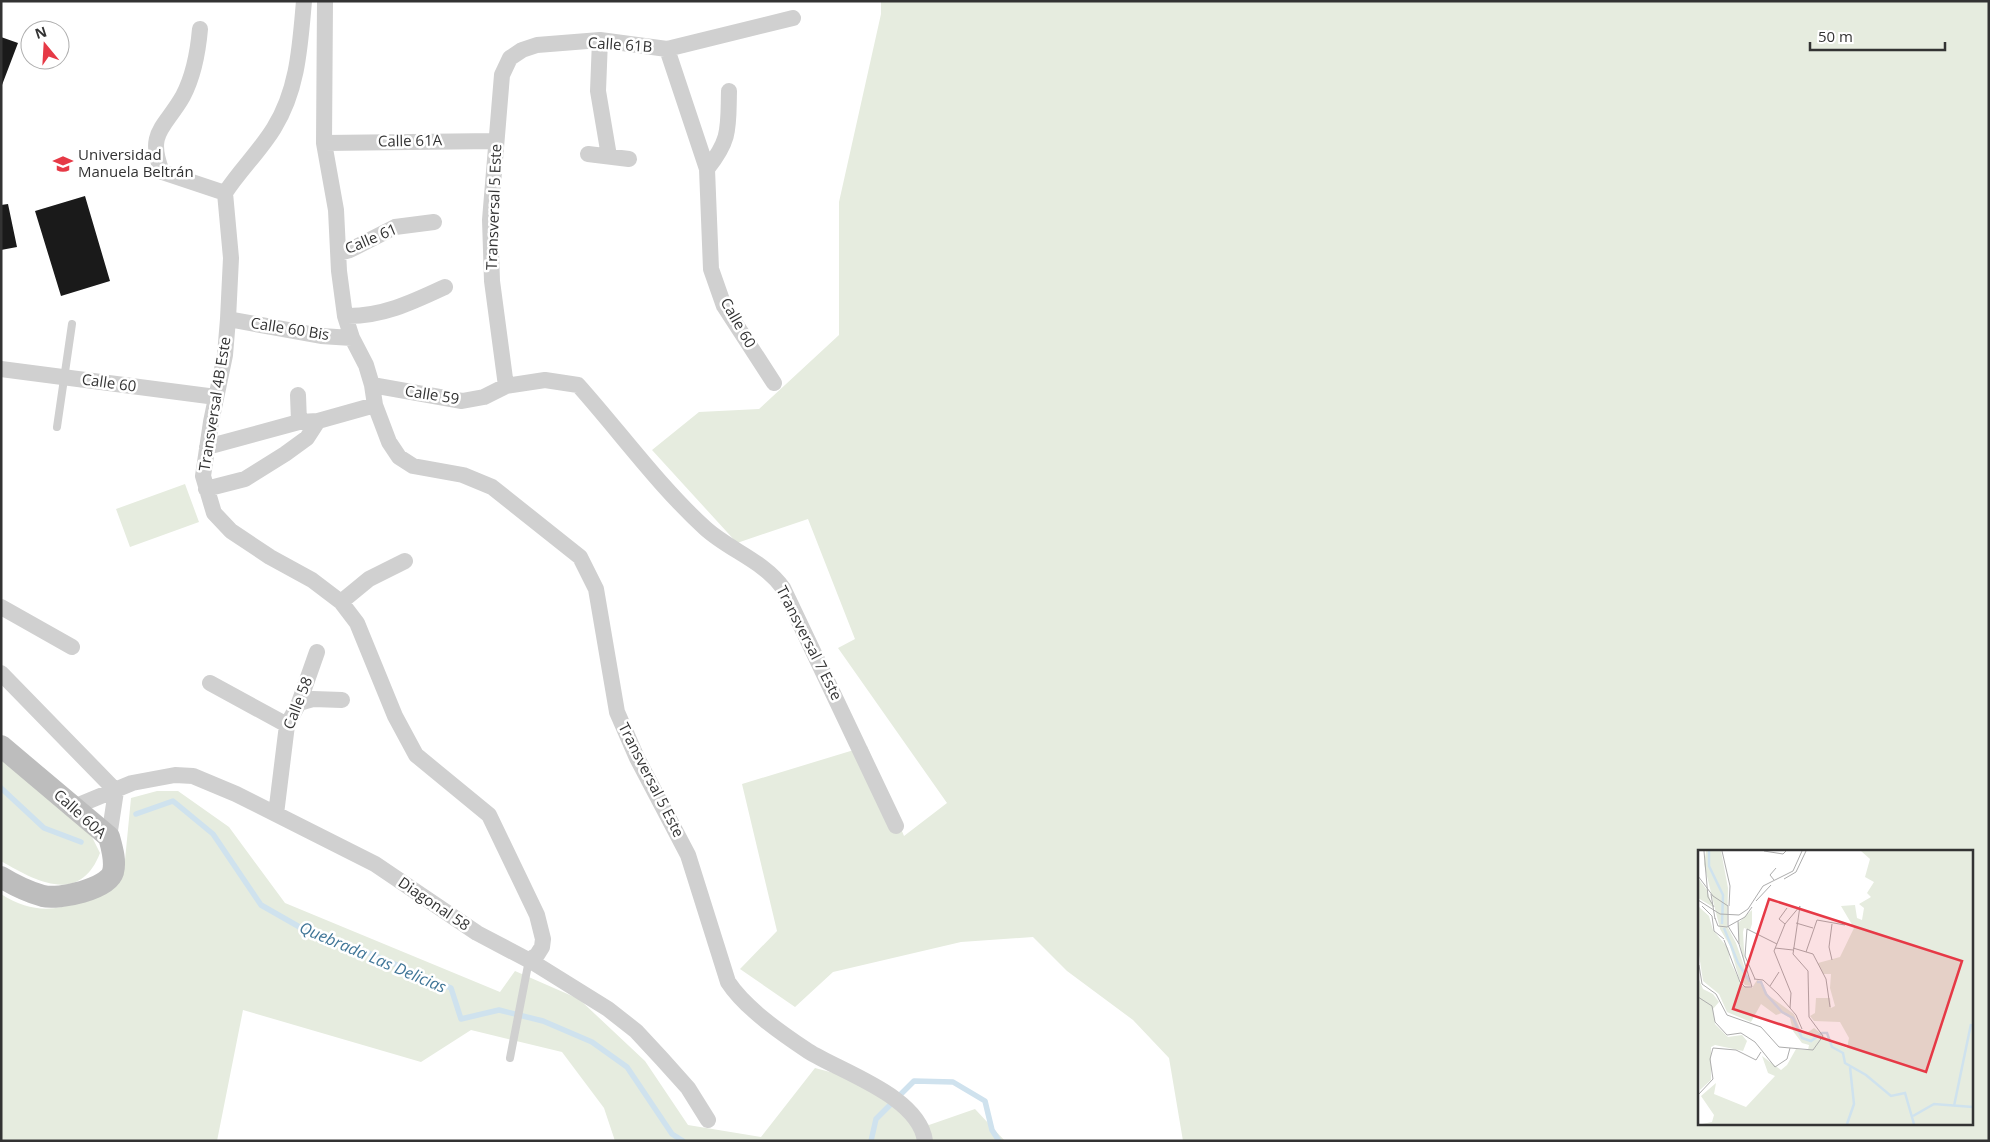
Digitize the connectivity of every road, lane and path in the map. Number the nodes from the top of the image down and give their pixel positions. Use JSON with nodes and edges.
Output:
{"nodes":[{"id":1,"x":304,"y":1,"type":"edge"},
{"id":2,"x":325,"y":1,"type":"edge"},
{"id":3,"x":793,"y":18,"type":"dead end"},
{"id":4,"x":200,"y":28,"type":"dead end"},
{"id":5,"x":600,"y":40,"type":"junction"},
{"id":6,"x":667,"y":49,"type":"junction"},
{"id":7,"x":510,"y":58,"type":"joint"},
{"id":8,"x":729,"y":91,"type":"dead end"},
{"id":9,"x":496,"y":141,"type":"junction"},
{"id":10,"x":324,"y":143,"type":"junction"},
{"id":11,"x":588,"y":154,"type":"dead end"},
{"id":12,"x":609,"y":156,"type":"junction"},
{"id":13,"x":630,"y":159,"type":"dead end"},
{"id":14,"x":707,"y":170,"type":"junction"},
{"id":15,"x":225,"y":193,"type":"junction"},
{"id":16,"x":434,"y":222,"type":"dead end"},
{"id":17,"x":339,"y":253,"type":"junction"},
{"id":18,"x":445,"y":287,"type":"dead end"},
{"id":19,"x":345,"y":316,"type":"junction"},
{"id":20,"x":228,"y":319,"type":"junction"},
{"id":21,"x":72,"y":324,"type":"dead end"},
{"id":22,"x":352,"y":338,"type":"junction"},
{"id":23,"x":1,"y":369,"type":"edge"},
{"id":24,"x":64,"y":377,"type":"junction"},
{"id":25,"x":774,"y":383,"type":"dead end"},
{"id":26,"x":372,"y":385,"type":"junction"},
{"id":27,"x":578,"y":385,"type":"joint"},
{"id":28,"x":506,"y":386,"type":"junction"},
{"id":29,"x":298,"y":395,"type":"dead end"},
{"id":30,"x":216,"y":397,"type":"junction"},
{"id":31,"x":375,"y":405,"type":"junction"},
{"id":32,"x":318,"y":421,"type":"junction"},
{"id":33,"x":299,"y":422,"type":"junction"},
{"id":34,"x":57,"y":427,"type":"dead end"},
{"id":35,"x":207,"y":447,"type":"junction"},
{"id":36,"x":206,"y":489,"type":"junction"},
{"id":37,"x":404,"y":561,"type":"dead end"},
{"id":38,"x":341,"y":602,"type":"junction"},
{"id":39,"x":1,"y":607,"type":"edge"},
{"id":40,"x":72,"y":647,"type":"dead end"},
{"id":41,"x":317,"y":652,"type":"dead end"},
{"id":42,"x":1,"y":674,"type":"edge"},
{"id":43,"x":210,"y":683,"type":"dead end"},
{"id":44,"x":342,"y":700,"type":"dead end"},
{"id":45,"x":299,"y":703,"type":"junction"},
{"id":46,"x":287,"y":725,"type":"junction"},
{"id":47,"x":1,"y":746,"type":"edge"},
{"id":48,"x":116,"y":791,"type":"junction"},
{"id":49,"x":74,"y":807,"type":"junction"},
{"id":50,"x":276,"y":814,"type":"junction"},
{"id":51,"x":896,"y":826,"type":"dead end"},
{"id":52,"x":109,"y":837,"type":"junction"},
{"id":53,"x":1,"y":877,"type":"edge"},
{"id":54,"x":529,"y":960,"type":"junction"},
{"id":55,"x":510,"y":1058,"type":"dead end"},
{"id":56,"x":708,"y":1120,"type":"dead end"},
{"id":57,"x":925,"y":1141,"type":"edge"}],
"edges":[{"from":1,"to":15,"type":"street"},
{"from":2,"to":10,"type":"street"},
{"from":3,"to":6,"type":"street"},
{"from":4,"to":15,"type":"street"},
{"from":5,"to":6,"type":"street","name":"Calle 61B"},
{"from":5,"to":7,"type":"street","name":"Calle 61B"},
{"from":5,"to":12,"type":"street"},
{"from":6,"to":14,"type":"street","name":"Calle 61B"},
{"from":7,"to":9,"type":"street","name":"Transversal 5 Este"},
{"from":8,"to":14,"type":"street"},
{"from":9,"to":10,"type":"street","name":"Calle 61A"},
{"from":9,"to":28,"type":"street","name":"Transversal 5 Este"},
{"from":10,"to":17,"type":"street"},
{"from":11,"to":12,"type":"street"},
{"from":12,"to":13,"type":"street"},
{"from":14,"to":25,"type":"street","name":"Calle 60"},
{"from":15,"to":20,"type":"street","name":"Transversal 4B Este"},
{"from":16,"to":17,"type":"street","name":"Calle 61"},
{"from":17,"to":19,"type":"street"},
{"from":18,"to":19,"type":"street","name":"Calle 60 Bis"},
{"from":19,"to":22,"type":"street"},
{"from":20,"to":22,"type":"street","name":"Calle 60 Bis"},
{"from":20,"to":30,"type":"street","name":"Transversal 4B Este"},
{"from":21,"to":24,"type":"lane"},
{"from":22,"to":26,"type":"street"},
{"from":23,"to":24,"type":"street","name":"Calle 60"},
{"from":24,"to":30,"type":"street","name":"Calle 60"},
{"from":24,"to":34,"type":"lane"},
{"from":26,"to":28,"type":"street","name":"Calle 59"},
{"from":26,"to":31,"type":"street"},
{"from":27,"to":28,"type":"street","name":"Calle 59"},
{"from":27,"to":51,"type":"street","name":"Transversal 7 Este"},
{"from":29,"to":33,"type":"street"},
{"from":30,"to":35,"type":"street","name":"Transversal 4B Este"},
{"from":31,"to":32,"type":"street"},
{"from":31,"to":57,"type":"street","name":"Transversal 5 Este"},
{"from":32,"to":33,"type":"street"},
{"from":32,"to":36,"type":"street"},
{"from":33,"to":35,"type":"street"},
{"from":35,"to":36,"type":"street","name":"Transversal 4B Este"},
{"from":36,"to":38,"type":"street","name":"Transversal 4B Este"},
{"from":37,"to":38,"type":"street"},
{"from":38,"to":54,"type":"street","name":"Transversal 4B Este"},
{"from":39,"to":40,"type":"street"},
{"from":41,"to":45,"type":"street","name":"Calle 58"},
{"from":42,"to":48,"type":"street"},
{"from":43,"to":46,"type":"street"},
{"from":44,"to":45,"type":"street"},
{"from":45,"to":46,"type":"street","name":"Calle 58"},
{"from":46,"to":50,"type":"street","name":"Calle 58"},
{"from":47,"to":49,"type":"street","name":"Calle 60A"},
{"from":48,"to":49,"type":"street","name":"Diagonal 58"},
{"from":48,"to":50,"type":"street","name":"Diagonal 58"},
{"from":48,"to":52,"type":"street"},
{"from":49,"to":52,"type":"street","name":"Calle 60A"},
{"from":50,"to":54,"type":"street","name":"Diagonal 58"},
{"from":52,"to":53,"type":"street","name":"Calle 60A"},
{"from":54,"to":55,"type":"lane"},
{"from":54,"to":56,"type":"street","name":"Diagonal 58"}]}
